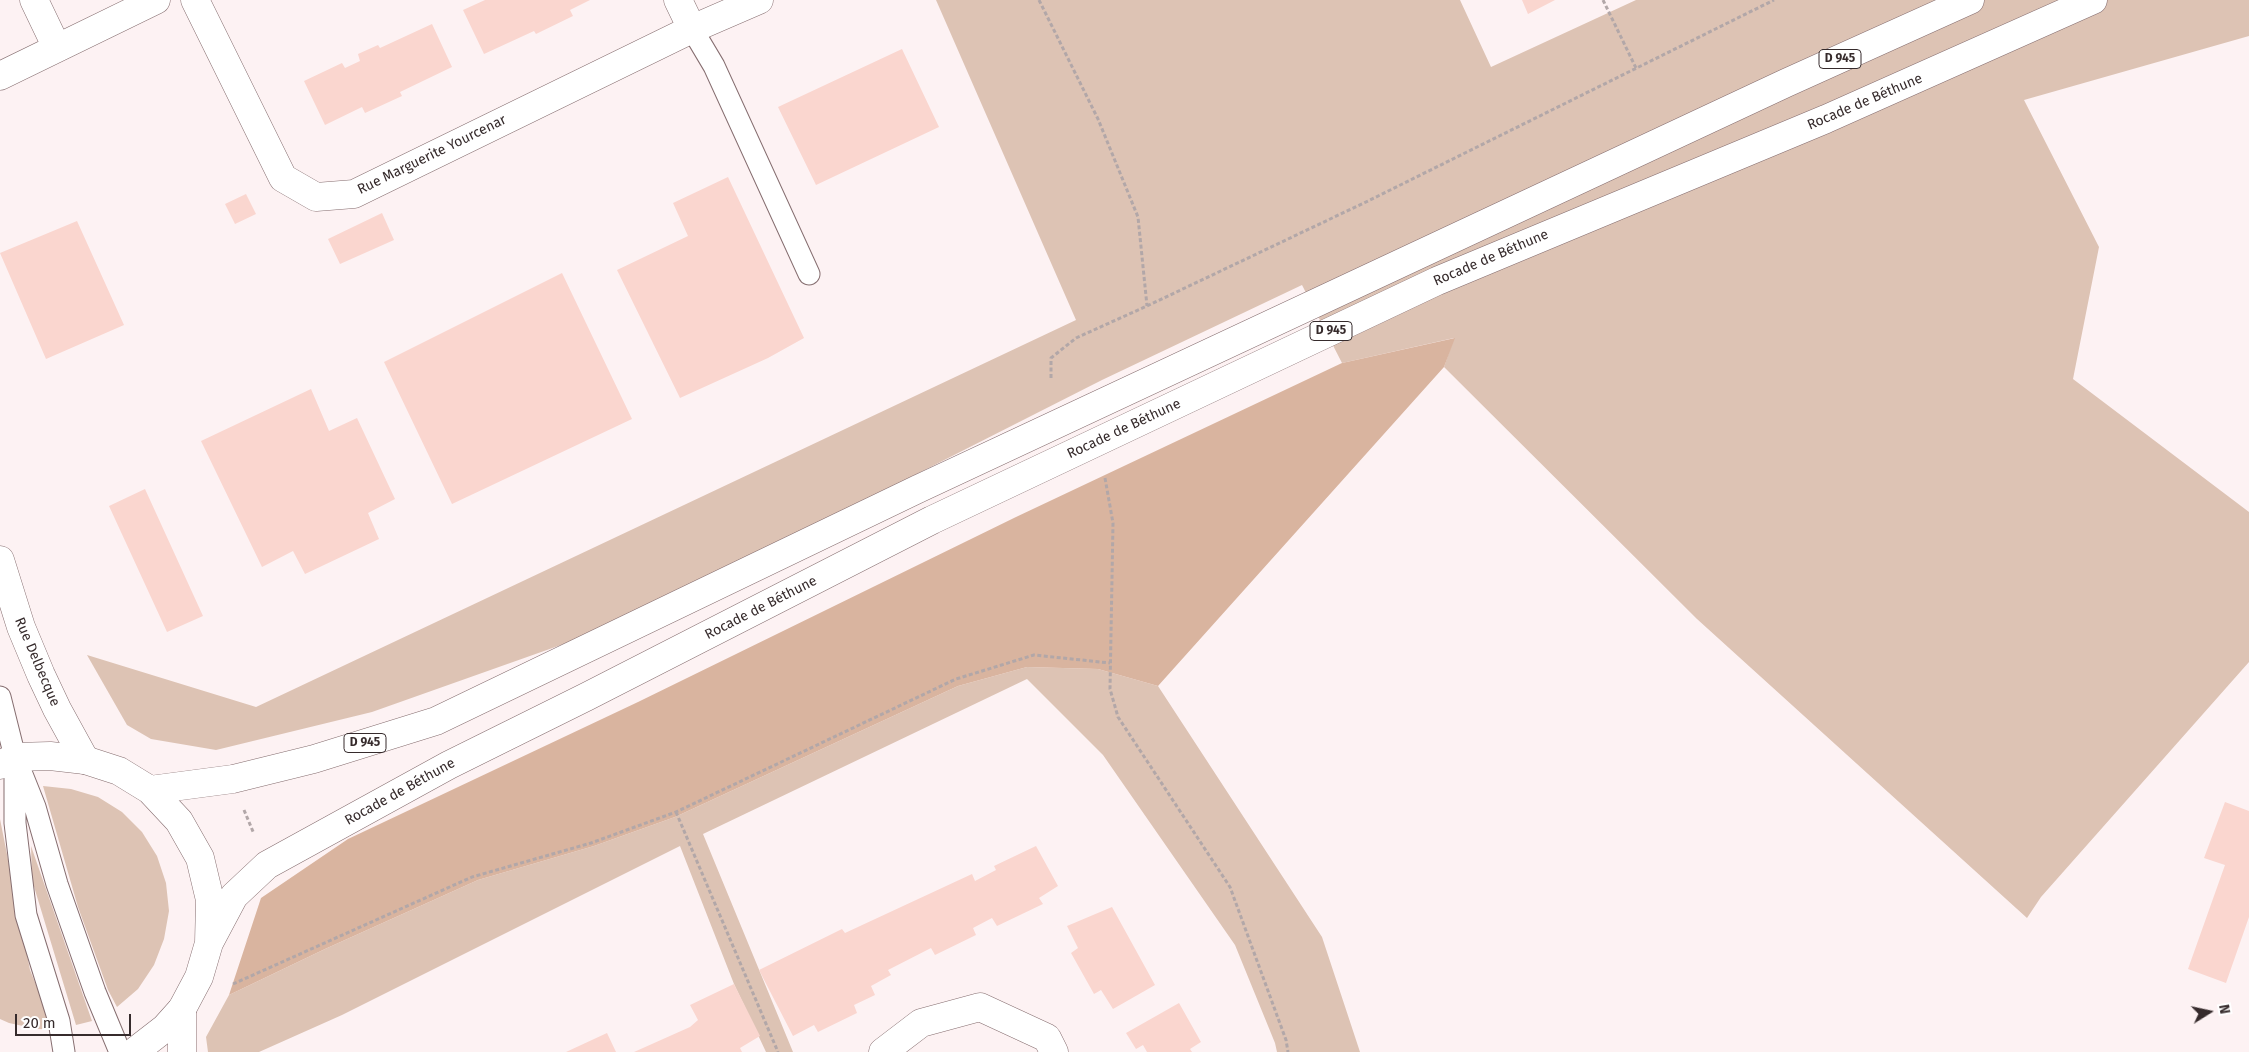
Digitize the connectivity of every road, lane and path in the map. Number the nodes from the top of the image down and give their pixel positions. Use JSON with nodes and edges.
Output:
{"nodes":[{"id":1,"x":34,"y":0,"type":"edge"},
{"id":2,"x":156,"y":0,"type":"edge"},
{"id":3,"x":195,"y":0,"type":"edge"},
{"id":4,"x":678,"y":0,"type":"edge"},
{"id":5,"x":759,"y":0,"type":"edge"},
{"id":6,"x":1039,"y":0,"type":"edge"},
{"id":7,"x":1603,"y":0,"type":"edge"},
{"id":8,"x":1774,"y":0,"type":"edge"},
{"id":9,"x":1970,"y":0,"type":"edge"},
{"id":10,"x":2093,"y":0,"type":"edge"},
{"id":11,"x":692,"y":29,"type":"junction"},
{"id":12,"x":57,"y":48,"type":"junction"},
{"id":13,"x":1636,"y":68,"type":"junction"},
{"id":14,"x":0,"y":76,"type":"edge"},
{"id":15,"x":809,"y":274,"type":"dead end"},
{"id":16,"x":1147,"y":306,"type":"junction"},
{"id":17,"x":1052,"y":378,"type":"dead end"},
{"id":18,"x":1105,"y":478,"type":"dead end"},
{"id":19,"x":0,"y":560,"type":"edge"},
{"id":20,"x":1110,"y":663,"type":"junction"},
{"id":21,"x":0,"y":697,"type":"edge"},
{"id":22,"x":85,"y":760,"type":"junction"},
{"id":23,"x":8,"y":761,"type":"edge"},
{"id":24,"x":233,"y":779,"type":"junction"},
{"id":25,"x":150,"y":790,"type":"junction"},
{"id":26,"x":676,"y":812,"type":"junction"},
{"id":27,"x":267,"y":864,"type":"junction"},
{"id":28,"x":209,"y":943,"type":"junction"},
{"id":29,"x":231,"y":984,"type":"dead end"},
{"id":30,"x":182,"y":1008,"type":"junction"},
{"id":31,"x":64,"y":1052,"type":"edge"},
{"id":32,"x":120,"y":1052,"type":"edge"},
{"id":33,"x":134,"y":1052,"type":"edge"},
{"id":34,"x":182,"y":1052,"type":"edge"},
{"id":35,"x":778,"y":1052,"type":"edge"},
{"id":36,"x":883,"y":1052,"type":"edge"},
{"id":37,"x":1054,"y":1052,"type":"edge"},
{"id":38,"x":1288,"y":1052,"type":"edge"}],
"edges":[{"from":1,"to":12,"type":"main road"},
{"from":2,"to":12,"type":"main road"},
{"from":3,"to":11,"type":"main road","name":"Rue Marguerite Yourcenar"},
{"from":4,"to":11,"type":"main road"},
{"from":5,"to":11,"type":"main road","name":"Rue Marguerite Yourcenar"},
{"from":6,"to":16,"type":"path"},
{"from":7,"to":13,"type":"path"},
{"from":8,"to":13,"type":"path"},
{"from":9,"to":24,"type":"main road","number":"D 945"},
{"from":10,"to":27,"type":"main road","name":"Rocade de Béthune","number":"D 945"},
{"from":11,"to":15,"type":"lane"},
{"from":12,"to":14,"type":"main road"},
{"from":13,"to":16,"type":"path"},
{"from":16,"to":17,"type":"path"},
{"from":18,"to":20,"type":"path"},
{"from":19,"to":22,"type":"main road","name":"Rue Delbecque"},
{"from":20,"to":26,"type":"path"},
{"from":20,"to":38,"type":"path"},
{"from":21,"to":23,"type":"lane"},
{"from":22,"to":23,"type":"main road"},
{"from":22,"to":25,"type":"main road"},
{"from":23,"to":31,"type":"lane"},
{"from":23,"to":32,"type":"lane"},
{"from":24,"to":25,"type":"main road","number":"D 945"},
{"from":24,"to":27,"type":"path"},
{"from":25,"to":28,"type":"main road"},
{"from":26,"to":29,"type":"path"},
{"from":26,"to":35,"type":"path"},
{"from":27,"to":28,"type":"main road","name":"Rocade de Béthune","number":"D 945"},
{"from":28,"to":30,"type":"main road"},
{"from":30,"to":33,"type":"main road"},
{"from":30,"to":34,"type":"main road"},
{"from":36,"to":37,"type":"main road"}]}
